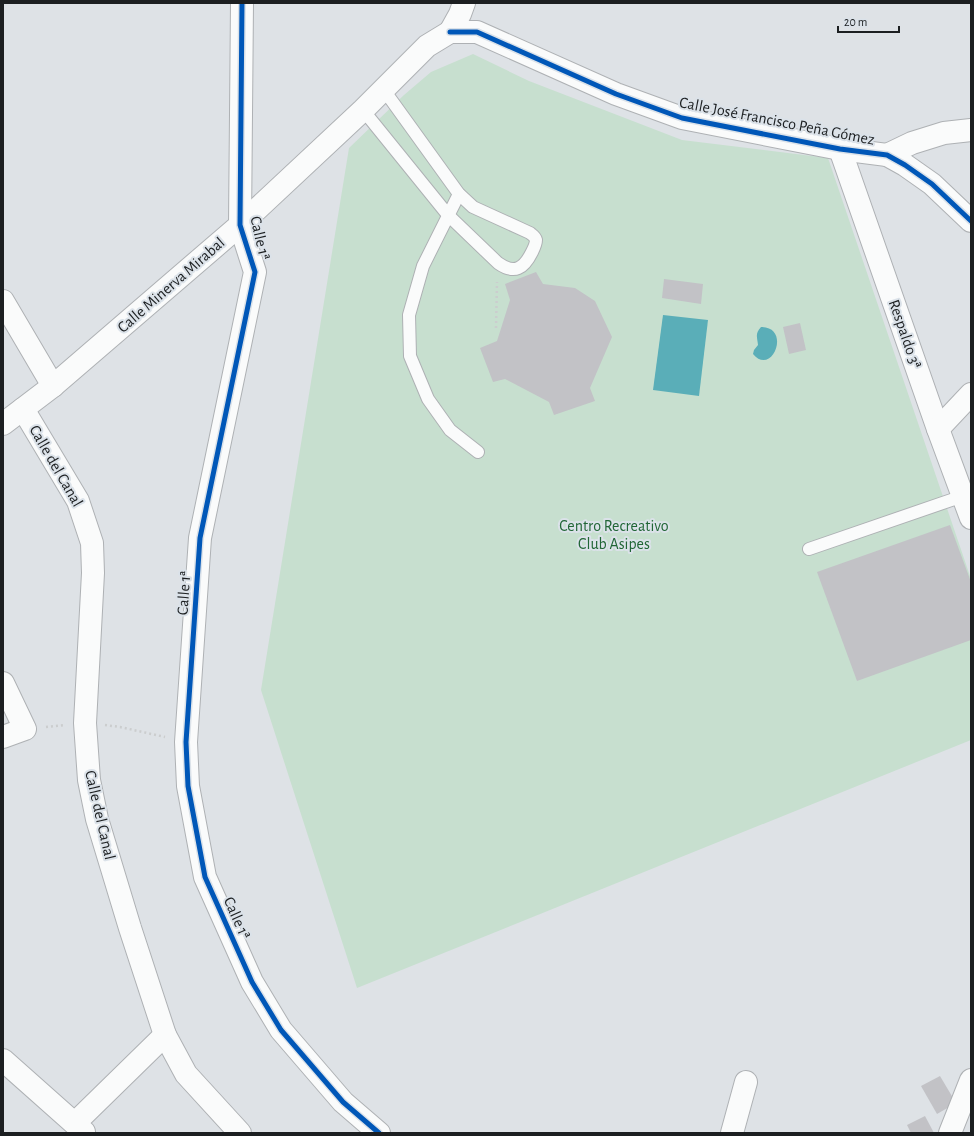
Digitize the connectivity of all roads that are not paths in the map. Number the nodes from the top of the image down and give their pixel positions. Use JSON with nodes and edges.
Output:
{"nodes":[{"id":1,"x":242,"y":3,"type":"edge"},
{"id":2,"x":464,"y":3,"type":"edge"},
{"id":3,"x":450,"y":32,"type":"junction"},
{"id":4,"x":384,"y":90,"type":"junction"},
{"id":5,"x":363,"y":110,"type":"junction"},
{"id":6,"x":971,"y":130,"type":"edge"},
{"id":7,"x":840,"y":149,"type":"junction"},
{"id":8,"x":887,"y":155,"type":"junction"},
{"id":9,"x":459,"y":194,"type":"junction"},
{"id":10,"x":448,"y":216,"type":"junction"},
{"id":11,"x":971,"y":221,"type":"edge"},
{"id":12,"x":240,"y":225,"type":"junction"},
{"id":13,"x":3,"y":301,"type":"edge"},
{"id":14,"x":53,"y":386,"type":"junction"},
{"id":15,"x":971,"y":394,"type":"edge"},
{"id":16,"x":23,"y":409,"type":"junction"},
{"id":17,"x":3,"y":424,"type":"edge"},
{"id":18,"x":938,"y":428,"type":"junction"},
{"id":19,"x":478,"y":452,"type":"dead end"},
{"id":20,"x":963,"y":496,"type":"junction"},
{"id":21,"x":971,"y":518,"type":"edge"},
{"id":22,"x":809,"y":549,"type":"dead end"},
{"id":23,"x":3,"y":683,"type":"edge"},
{"id":24,"x":3,"y":737,"type":"edge"},
{"id":25,"x":165,"y":1035,"type":"junction"},
{"id":26,"x":3,"y":1060,"type":"edge"},
{"id":27,"x":971,"y":1080,"type":"edge"},
{"id":28,"x":746,"y":1082,"type":"dead end"},
{"id":29,"x":80,"y":1128,"type":"edge"},
{"id":30,"x":240,"y":1133,"type":"edge"},
{"id":31,"x":379,"y":1133,"type":"edge"},
{"id":32,"x":732,"y":1133,"type":"edge"},
{"id":33,"x":950,"y":1133,"type":"edge"}],
"edges":[{"from":1,"to":12,"type":"street","name":"Calle 1ª"},
{"from":2,"to":3,"type":"street","name":"Calle Minerva Mirabal"},
{"from":3,"to":4,"type":"street","name":"Calle Minerva Mirabal"},
{"from":3,"to":7,"type":"street","name":"Calle José Francisco Peña Gómez"},
{"from":4,"to":5,"type":"street","name":"Calle Minerva Mirabal"},
{"from":4,"to":9,"type":"lane"},
{"from":5,"to":10,"type":"lane"},
{"from":5,"to":12,"type":"street","name":"Calle Minerva Mirabal"},
{"from":6,"to":8,"type":"street"},
{"from":7,"to":8,"type":"street","name":"Calle José Francisco Peña Gómez"},
{"from":7,"to":18,"type":"street","name":"Respaldo 3ª"},
{"from":8,"to":11,"type":"street","name":"Calle José Francisco Peña Gómez"},
{"from":9,"to":10,"type":"lane"},
{"from":9,"to":10,"type":"lane"},
{"from":10,"to":19,"type":"lane"},
{"from":12,"to":14,"type":"street","name":"Calle Minerva Mirabal"},
{"from":12,"to":31,"type":"street","name":"Calle 1ª"},
{"from":13,"to":14,"type":"street"},
{"from":14,"to":16,"type":"street","name":"Calle Minerva Mirabal"},
{"from":15,"to":18,"type":"street"},
{"from":16,"to":17,"type":"street","name":"Calle Minerva Mirabal"},
{"from":16,"to":25,"type":"street","name":"Calle del Canal"},
{"from":18,"to":20,"type":"street","name":"Respaldo 3ª"},
{"from":20,"to":21,"type":"street","name":"Respaldo 3ª"},
{"from":20,"to":22,"type":"lane"},
{"from":23,"to":24,"type":"street"},
{"from":25,"to":29,"type":"street"},
{"from":25,"to":30,"type":"street","name":"Calle del Canal"},
{"from":26,"to":29,"type":"street"},
{"from":27,"to":33,"type":"street"},
{"from":28,"to":32,"type":"street"}]}
